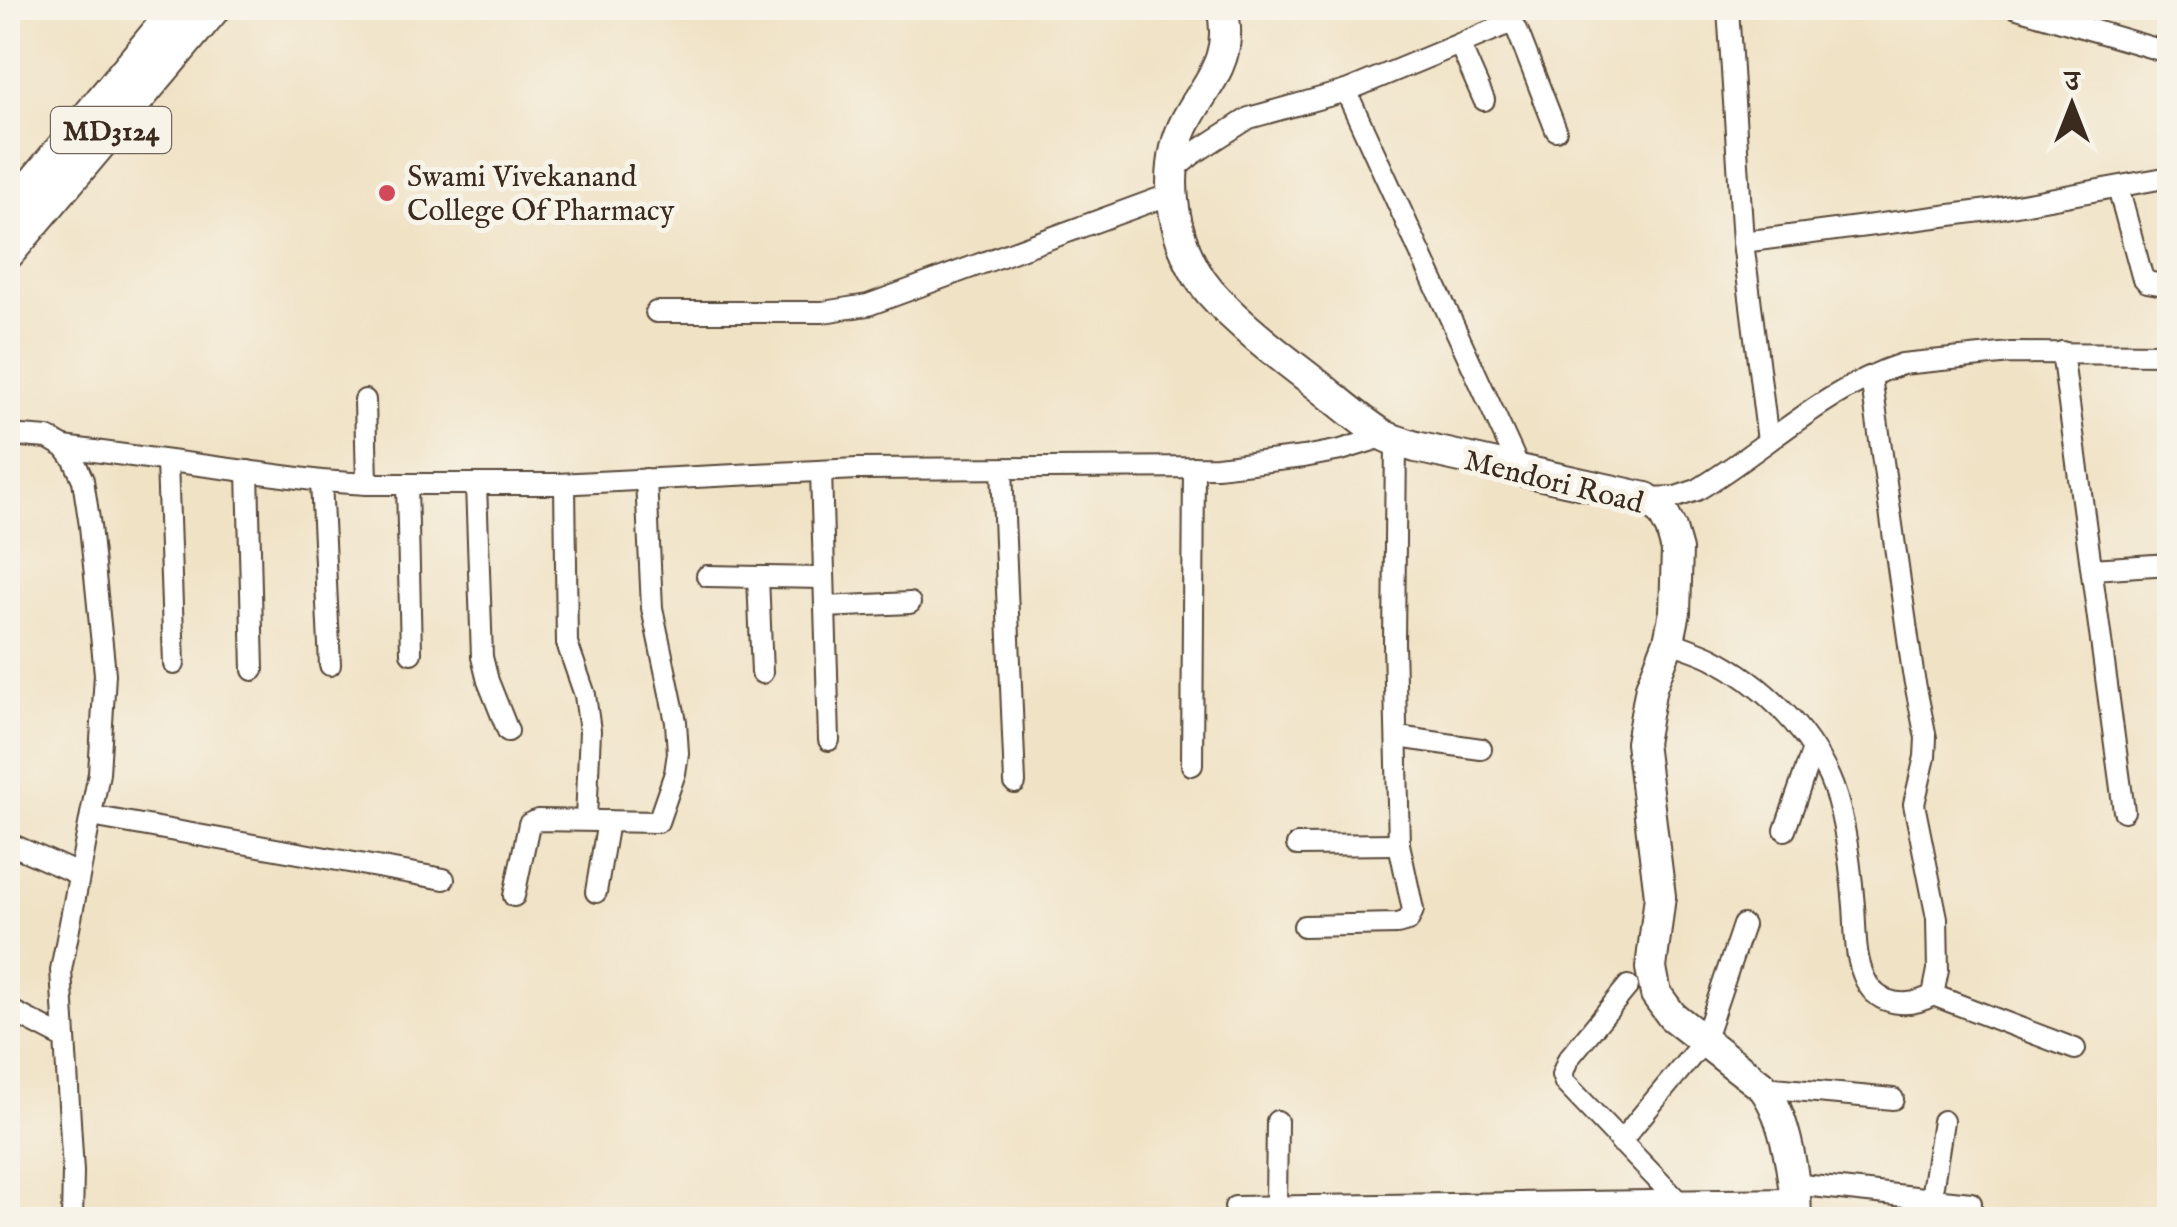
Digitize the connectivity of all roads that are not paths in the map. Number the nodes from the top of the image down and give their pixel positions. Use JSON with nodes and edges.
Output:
{"nodes":[{"id":1,"x":178,"y":8,"type":"edge"},
{"id":2,"x":214,"y":8,"type":"edge"},
{"id":3,"x":1222,"y":8,"type":"edge"},
{"id":4,"x":1728,"y":8,"type":"edge"},
{"id":5,"x":2018,"y":8,"type":"edge"},
{"id":6,"x":1460,"y":45,"type":"junction"},
{"id":7,"x":2170,"y":53,"type":"edge"},
{"id":8,"x":1346,"y":91,"type":"junction"},
{"id":9,"x":1484,"y":100,"type":"dead end"},
{"id":10,"x":1556,"y":130,"type":"dead end"},
{"id":11,"x":2170,"y":177,"type":"edge"},
{"id":12,"x":1171,"y":183,"type":"junction"},
{"id":13,"x":2118,"y":186,"type":"junction"},
{"id":14,"x":8,"y":214,"type":"edge"},
{"id":15,"x":1743,"y":242,"type":"junction"},
{"id":16,"x":8,"y":252,"type":"edge"},
{"id":17,"x":2170,"y":286,"type":"edge"},
{"id":18,"x":656,"y":312,"type":"dead end"},
{"id":19,"x":2062,"y":352,"type":"junction"},
{"id":20,"x":2170,"y":354,"type":"edge"},
{"id":21,"x":1871,"y":377,"type":"junction"},
{"id":22,"x":365,"y":400,"type":"dead end"},
{"id":23,"x":8,"y":434,"type":"edge"},
{"id":24,"x":1391,"y":438,"type":"junction"},
{"id":25,"x":1768,"y":441,"type":"junction"},
{"id":26,"x":64,"y":447,"type":"junction"},
{"id":27,"x":167,"y":460,"type":"junction"},
{"id":28,"x":1002,"y":468,"type":"junction"},
{"id":29,"x":1194,"y":468,"type":"junction"},
{"id":30,"x":1520,"y":470,"type":"junction"},
{"id":31,"x":248,"y":471,"type":"junction"},
{"id":32,"x":821,"y":471,"type":"junction"},
{"id":33,"x":646,"y":479,"type":"junction"},
{"id":34,"x":321,"y":481,"type":"junction"},
{"id":35,"x":366,"y":484,"type":"junction"},
{"id":36,"x":407,"y":484,"type":"junction"},
{"id":37,"x":476,"y":484,"type":"junction"},
{"id":38,"x":565,"y":484,"type":"junction"},
{"id":39,"x":1646,"y":498,"type":"junction"},
{"id":40,"x":2170,"y":564,"type":"edge"},
{"id":41,"x":2092,"y":569,"type":"junction"},
{"id":42,"x":706,"y":576,"type":"dead end"},
{"id":43,"x":758,"y":577,"type":"junction"},
{"id":44,"x":824,"y":578,"type":"junction"},
{"id":45,"x":910,"y":603,"type":"dead end"},
{"id":46,"x":825,"y":607,"type":"junction"},
{"id":47,"x":1669,"y":641,"type":"junction"},
{"id":48,"x":411,"y":653,"type":"dead end"},
{"id":49,"x":174,"y":664,"type":"dead end"},
{"id":50,"x":330,"y":665,"type":"dead end"},
{"id":51,"x":253,"y":670,"type":"dead end"},
{"id":52,"x":762,"y":673,"type":"dead end"},
{"id":53,"x":508,"y":732,"type":"dead end"},
{"id":54,"x":1398,"y":736,"type":"junction"},
{"id":55,"x":829,"y":740,"type":"dead end"},
{"id":56,"x":1481,"y":749,"type":"dead end"},
{"id":57,"x":1813,"y":750,"type":"junction"},
{"id":58,"x":1192,"y":764,"type":"dead end"},
{"id":59,"x":1015,"y":784,"type":"dead end"},
{"id":60,"x":2124,"y":811,"type":"dead end"},
{"id":61,"x":91,"y":816,"type":"junction"},
{"id":62,"x":586,"y":820,"type":"junction"},
{"id":63,"x":608,"y":821,"type":"junction"},
{"id":64,"x":1785,"y":830,"type":"dead end"},
{"id":65,"x":8,"y":843,"type":"edge"},
{"id":66,"x":1399,"y":844,"type":"junction"},
{"id":67,"x":1297,"y":845,"type":"dead end"},
{"id":68,"x":78,"y":874,"type":"junction"},
{"id":69,"x":444,"y":879,"type":"dead end"},
{"id":70,"x":596,"y":892,"type":"dead end"},
{"id":71,"x":514,"y":896,"type":"dead end"},
{"id":72,"x":1743,"y":925,"type":"dead end"},
{"id":73,"x":1304,"y":926,"type":"dead end"},
{"id":74,"x":1628,"y":986,"type":"dead end"},
{"id":75,"x":1932,"y":996,"type":"junction"},
{"id":76,"x":8,"y":1009,"type":"edge"},
{"id":77,"x":64,"y":1038,"type":"junction"},
{"id":78,"x":1704,"y":1041,"type":"junction"},
{"id":79,"x":2075,"y":1050,"type":"dead end"},
{"id":80,"x":1762,"y":1086,"type":"junction"},
{"id":81,"x":1893,"y":1099,"type":"dead end"},
{"id":82,"x":1278,"y":1121,"type":"dead end"},
{"id":83,"x":1943,"y":1121,"type":"dead end"},
{"id":84,"x":1620,"y":1142,"type":"junction"},
{"id":85,"x":1931,"y":1198,"type":"junction"},
{"id":86,"x":1676,"y":1200,"type":"junction"},
{"id":87,"x":1795,"y":1201,"type":"edge"},
{"id":88,"x":1972,"y":1203,"type":"dead end"},
{"id":89,"x":1276,"y":1206,"type":"junction"},
{"id":90,"x":1235,"y":1207,"type":"dead end"},
{"id":91,"x":72,"y":1220,"type":"edge"}],
"edges":[{"from":1,"to":14,"type":"main road"},
{"from":2,"to":16,"type":"main road","number":"MD3124"},
{"from":3,"to":12,"type":"main road","name":"Mendori Road"},
{"from":4,"to":15,"type":"street"},
{"from":5,"to":7,"type":"street"},
{"from":6,"to":8,"type":"street"},
{"from":6,"to":9,"type":"street"},
{"from":6,"to":10,"type":"street"},
{"from":8,"to":12,"type":"street"},
{"from":8,"to":30,"type":"street"},
{"from":11,"to":13,"type":"street"},
{"from":12,"to":18,"type":"street"},
{"from":12,"to":24,"type":"main road","name":"Mendori Road"},
{"from":13,"to":15,"type":"street"},
{"from":13,"to":17,"type":"street"},
{"from":15,"to":25,"type":"street"},
{"from":19,"to":20,"type":"street"},
{"from":19,"to":21,"type":"street"},
{"from":19,"to":41,"type":"street"},
{"from":21,"to":25,"type":"street"},
{"from":21,"to":75,"type":"street"},
{"from":22,"to":35,"type":"street"},
{"from":23,"to":26,"type":"street"},
{"from":24,"to":29,"type":"street"},
{"from":24,"to":30,"type":"main road","name":"Mendori Road"},
{"from":24,"to":54,"type":"street"},
{"from":25,"to":39,"type":"street"},
{"from":26,"to":27,"type":"street"},
{"from":26,"to":61,"type":"street"},
{"from":27,"to":31,"type":"street"},
{"from":27,"to":49,"type":"street"},
{"from":28,"to":29,"type":"street"},
{"from":28,"to":32,"type":"street"},
{"from":28,"to":59,"type":"street"},
{"from":29,"to":58,"type":"street"},
{"from":30,"to":39,"type":"main road","name":"Mendori Road"},
{"from":31,"to":34,"type":"street"},
{"from":31,"to":51,"type":"street"},
{"from":32,"to":33,"type":"street"},
{"from":32,"to":44,"type":"street"},
{"from":33,"to":38,"type":"street"},
{"from":33,"to":63,"type":"street"},
{"from":34,"to":35,"type":"street"},
{"from":34,"to":50,"type":"street"},
{"from":35,"to":36,"type":"street"},
{"from":36,"to":37,"type":"street"},
{"from":36,"to":48,"type":"street"},
{"from":37,"to":38,"type":"street"},
{"from":37,"to":53,"type":"street"},
{"from":38,"to":62,"type":"street"},
{"from":39,"to":47,"type":"main road","name":"Mendori Road"},
{"from":40,"to":41,"type":"street"},
{"from":41,"to":60,"type":"street"},
{"from":42,"to":43,"type":"street"},
{"from":43,"to":44,"type":"street"},
{"from":43,"to":52,"type":"street"},
{"from":44,"to":46,"type":"street"},
{"from":45,"to":46,"type":"street"},
{"from":46,"to":55,"type":"street"},
{"from":47,"to":57,"type":"street"},
{"from":47,"to":78,"type":"main road","name":"Mendori Road"},
{"from":54,"to":56,"type":"street"},
{"from":54,"to":66,"type":"street"},
{"from":57,"to":64,"type":"street"},
{"from":57,"to":75,"type":"street"},
{"from":61,"to":68,"type":"street"},
{"from":61,"to":69,"type":"street"},
{"from":62,"to":63,"type":"street"},
{"from":62,"to":71,"type":"street"},
{"from":63,"to":70,"type":"street"},
{"from":65,"to":68,"type":"street"},
{"from":66,"to":67,"type":"street"},
{"from":66,"to":73,"type":"street"},
{"from":68,"to":77,"type":"street"},
{"from":72,"to":78,"type":"street"},
{"from":74,"to":84,"type":"street"},
{"from":75,"to":79,"type":"street"},
{"from":76,"to":77,"type":"street"},
{"from":77,"to":91,"type":"street"},
{"from":78,"to":80,"type":"main road","name":"Mendori Road"},
{"from":78,"to":84,"type":"street"},
{"from":80,"to":81,"type":"street"},
{"from":80,"to":87,"type":"main road","name":"Mendori Road"},
{"from":82,"to":89,"type":"street"},
{"from":83,"to":85,"type":"street"},
{"from":84,"to":86,"type":"street"},
{"from":85,"to":87,"type":"street"},
{"from":85,"to":88,"type":"street"},
{"from":86,"to":87,"type":"street"},
{"from":86,"to":89,"type":"street"},
{"from":89,"to":90,"type":"street"}]}
